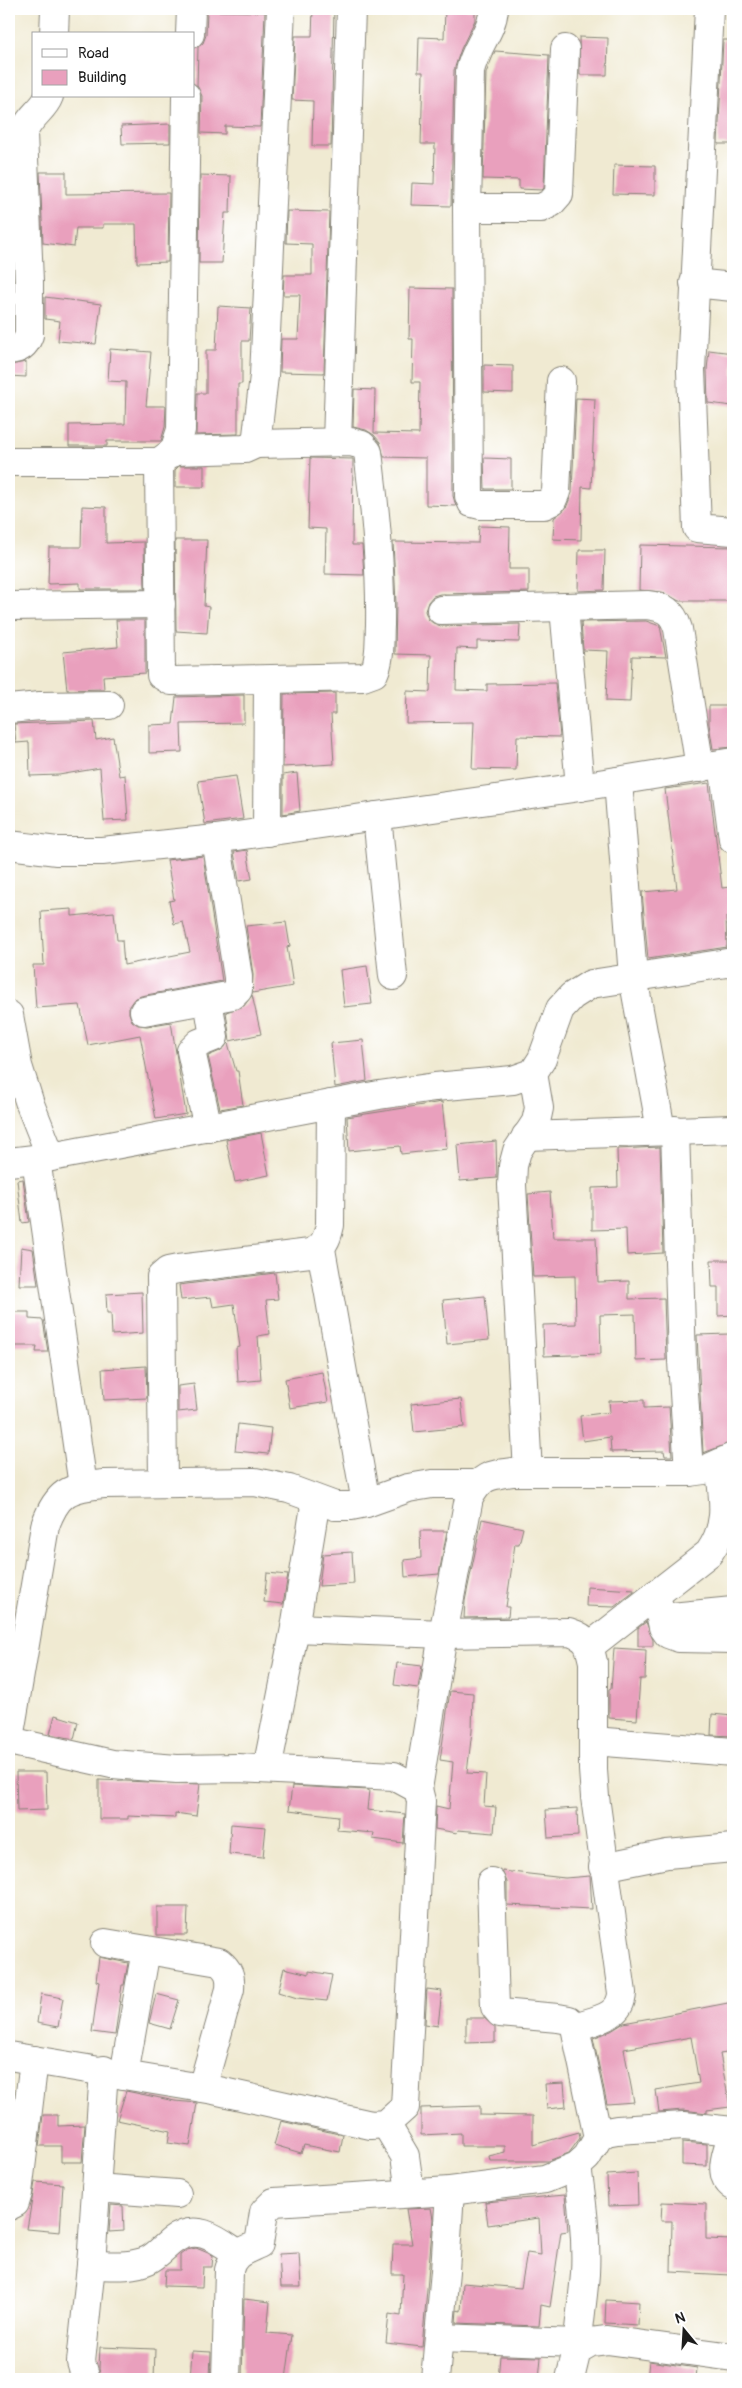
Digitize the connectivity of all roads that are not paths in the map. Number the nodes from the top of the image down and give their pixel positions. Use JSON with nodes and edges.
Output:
{"nodes":[{"id":1,"x":55,"y":9,"type":"edge"},
{"id":2,"x":191,"y":9,"type":"edge"},
{"id":3,"x":281,"y":9,"type":"edge"},
{"id":4,"x":351,"y":9,"type":"edge"},
{"id":5,"x":494,"y":9,"type":"edge"},
{"id":6,"x":709,"y":9,"type":"edge"},
{"id":7,"x":54,"y":32,"type":"edge"},
{"id":8,"x":190,"y":32,"type":"edge"},
{"id":9,"x":565,"y":49,"type":"dead end"},
{"id":10,"x":47,"y":98,"type":"edge"},
{"id":11,"x":186,"y":98,"type":"edge"},
{"id":12,"x":467,"y":208,"type":"junction"},
{"id":13,"x":18,"y":246,"type":"edge"},
{"id":14,"x":694,"y":283,"type":"junction"},
{"id":15,"x":733,"y":286,"type":"edge"},
{"id":16,"x":9,"y":350,"type":"edge"},
{"id":17,"x":562,"y":381,"type":"dead end"},
{"id":18,"x":337,"y":442,"type":"junction"},
{"id":19,"x":256,"y":444,"type":"junction"},
{"id":20,"x":167,"y":457,"type":"junction"},
{"id":21,"x":9,"y":462,"type":"edge"},
{"id":22,"x":733,"y":531,"type":"edge"},
{"id":23,"x":161,"y":604,"type":"junction"},
{"id":24,"x":9,"y":606,"type":"edge"},
{"id":25,"x":564,"y":608,"type":"junction"},
{"id":26,"x":441,"y":610,"type":"dead end"},
{"id":27,"x":268,"y":680,"type":"junction"},
{"id":28,"x":109,"y":705,"type":"dead end"},
{"id":29,"x":9,"y":709,"type":"edge"},
{"id":30,"x":719,"y":764,"type":"edge"},
{"id":31,"x":618,"y":781,"type":"junction"},
{"id":32,"x":580,"y":787,"type":"junction"},
{"id":33,"x":377,"y":816,"type":"junction"},
{"id":34,"x":267,"y":832,"type":"junction"},
{"id":35,"x":216,"y":839,"type":"junction"},
{"id":36,"x":733,"y":840,"type":"edge"},
{"id":37,"x":9,"y":845,"type":"edge"},
{"id":38,"x":733,"y":962,"type":"edge"},
{"id":39,"x":393,"y":976,"type":"dead end"},
{"id":40,"x":633,"y":976,"type":"junction"},
{"id":41,"x":208,"y":1000,"type":"junction"},
{"id":42,"x":144,"y":1011,"type":"dead end"},
{"id":43,"x":9,"y":1015,"type":"edge"},
{"id":44,"x":532,"y":1073,"type":"junction"},
{"id":45,"x":331,"y":1104,"type":"junction"},
{"id":46,"x":208,"y":1128,"type":"junction"},
{"id":47,"x":668,"y":1130,"type":"junction"},
{"id":48,"x":733,"y":1130,"type":"edge"},
{"id":49,"x":526,"y":1136,"type":"junction"},
{"id":50,"x":44,"y":1158,"type":"junction"},
{"id":51,"x":9,"y":1162,"type":"edge"},
{"id":52,"x":321,"y":1249,"type":"junction"},
{"id":53,"x":726,"y":1460,"type":"edge"},
{"id":54,"x":528,"y":1472,"type":"junction"},
{"id":55,"x":689,"y":1472,"type":"junction"},
{"id":56,"x":163,"y":1483,"type":"junction"},
{"id":57,"x":477,"y":1484,"type":"junction"},
{"id":58,"x":83,"y":1486,"type":"junction"},
{"id":59,"x":316,"y":1500,"type":"junction"},
{"id":60,"x":366,"y":1503,"type":"junction"},
{"id":61,"x":658,"y":1606,"type":"junction"},
{"id":62,"x":733,"y":1611,"type":"edge"},
{"id":63,"x":294,"y":1628,"type":"junction"},
{"id":64,"x":443,"y":1634,"type":"junction"},
{"id":65,"x":733,"y":1639,"type":"edge"},
{"id":66,"x":590,"y":1646,"type":"junction"},
{"id":67,"x":9,"y":1740,"type":"edge"},
{"id":68,"x":593,"y":1741,"type":"junction"},
{"id":69,"x":733,"y":1752,"type":"edge"},
{"id":70,"x":267,"y":1769,"type":"junction"},
{"id":71,"x":418,"y":1789,"type":"junction"},
{"id":72,"x":733,"y":1848,"type":"edge"},
{"id":73,"x":603,"y":1867,"type":"junction"},
{"id":74,"x":491,"y":1882,"type":"dead end"},
{"id":75,"x":105,"y":1943,"type":"dead end"},
{"id":76,"x":146,"y":1950,"type":"junction"},
{"id":77,"x":575,"y":2027,"type":"junction"},
{"id":78,"x":21,"y":2058,"type":"edge"},
{"id":79,"x":114,"y":2073,"type":"junction"},
{"id":80,"x":202,"y":2088,"type":"junction"},
{"id":81,"x":386,"y":2124,"type":"junction"},
{"id":82,"x":733,"y":2132,"type":"edge"},
{"id":83,"x":598,"y":2138,"type":"junction"},
{"id":84,"x":577,"y":2166,"type":"junction"},
{"id":85,"x":733,"y":2186,"type":"edge"},
{"id":86,"x":96,"y":2188,"type":"junction"},
{"id":87,"x":450,"y":2191,"type":"junction"},
{"id":88,"x":410,"y":2192,"type":"junction"},
{"id":89,"x":177,"y":2194,"type":"dead end"},
{"id":90,"x":9,"y":2206,"type":"edge"},
{"id":91,"x":237,"y":2253,"type":"junction"},
{"id":92,"x":91,"y":2265,"type":"junction"},
{"id":93,"x":440,"y":2338,"type":"junction"},
{"id":94,"x":577,"y":2346,"type":"junction"},
{"id":95,"x":733,"y":2357,"type":"edge"},
{"id":96,"x":86,"y":2379,"type":"edge"},
{"id":97,"x":226,"y":2379,"type":"edge"},
{"id":98,"x":434,"y":2379,"type":"edge"},
{"id":99,"x":570,"y":2379,"type":"edge"}],
"edges":[{"from":1,"to":7,"type":"street"},
{"from":2,"to":8,"type":"street"},
{"from":3,"to":19,"type":"street"},
{"from":4,"to":18,"type":"street"},
{"from":5,"to":12,"type":"street"},
{"from":6,"to":14,"type":"street"},
{"from":9,"to":12,"type":"street"},
{"from":10,"to":13,"type":"street"},
{"from":11,"to":20,"type":"street"},
{"from":12,"to":17,"type":"street"},
{"from":13,"to":16,"type":"street"},
{"from":14,"to":15,"type":"street"},
{"from":14,"to":22,"type":"street"},
{"from":18,"to":19,"type":"street"},
{"from":18,"to":27,"type":"street"},
{"from":19,"to":20,"type":"street"},
{"from":20,"to":21,"type":"street"},
{"from":20,"to":23,"type":"street"},
{"from":23,"to":24,"type":"street"},
{"from":23,"to":27,"type":"street"},
{"from":25,"to":26,"type":"street"},
{"from":25,"to":30,"type":"street"},
{"from":25,"to":32,"type":"street"},
{"from":27,"to":34,"type":"street"},
{"from":28,"to":29,"type":"street"},
{"from":30,"to":31,"type":"street"},
{"from":30,"to":36,"type":"street"},
{"from":31,"to":32,"type":"street"},
{"from":31,"to":40,"type":"street"},
{"from":32,"to":33,"type":"street"},
{"from":33,"to":34,"type":"street"},
{"from":33,"to":39,"type":"street"},
{"from":34,"to":35,"type":"street"},
{"from":35,"to":37,"type":"street"},
{"from":35,"to":41,"type":"street"},
{"from":38,"to":40,"type":"street"},
{"from":40,"to":44,"type":"street"},
{"from":40,"to":47,"type":"street"},
{"from":41,"to":42,"type":"street"},
{"from":41,"to":46,"type":"street"},
{"from":43,"to":50,"type":"street"},
{"from":44,"to":45,"type":"street"},
{"from":44,"to":49,"type":"street"},
{"from":45,"to":46,"type":"street"},
{"from":45,"to":52,"type":"street"},
{"from":46,"to":50,"type":"street"},
{"from":47,"to":48,"type":"street"},
{"from":47,"to":49,"type":"street"},
{"from":47,"to":55,"type":"street"},
{"from":49,"to":54,"type":"street"},
{"from":50,"to":51,"type":"street"},
{"from":50,"to":58,"type":"street"},
{"from":52,"to":56,"type":"street"},
{"from":52,"to":60,"type":"street"},
{"from":53,"to":55,"type":"street"},
{"from":53,"to":61,"type":"street"},
{"from":54,"to":55,"type":"street"},
{"from":54,"to":57,"type":"street"},
{"from":56,"to":58,"type":"street"},
{"from":56,"to":59,"type":"street"},
{"from":57,"to":60,"type":"street"},
{"from":57,"to":64,"type":"street"},
{"from":58,"to":67,"type":"street"},
{"from":59,"to":60,"type":"street"},
{"from":59,"to":63,"type":"street"},
{"from":61,"to":62,"type":"street"},
{"from":61,"to":65,"type":"street"},
{"from":61,"to":66,"type":"street"},
{"from":63,"to":64,"type":"street"},
{"from":63,"to":70,"type":"street"},
{"from":64,"to":66,"type":"street"},
{"from":64,"to":71,"type":"street"},
{"from":66,"to":68,"type":"street"},
{"from":67,"to":70,"type":"street"},
{"from":68,"to":69,"type":"street"},
{"from":68,"to":73,"type":"street"},
{"from":70,"to":71,"type":"street"},
{"from":71,"to":81,"type":"street"},
{"from":72,"to":73,"type":"street"},
{"from":73,"to":77,"type":"street"},
{"from":74,"to":77,"type":"street"},
{"from":75,"to":76,"type":"street"},
{"from":76,"to":79,"type":"street"},
{"from":76,"to":80,"type":"street"},
{"from":77,"to":83,"type":"street"},
{"from":78,"to":79,"type":"street"},
{"from":78,"to":90,"type":"street"},
{"from":79,"to":80,"type":"street"},
{"from":79,"to":86,"type":"street"},
{"from":80,"to":81,"type":"street"},
{"from":81,"to":88,"type":"street"},
{"from":82,"to":83,"type":"street"},
{"from":82,"to":85,"type":"street"},
{"from":83,"to":84,"type":"street"},
{"from":84,"to":87,"type":"street"},
{"from":84,"to":94,"type":"street"},
{"from":86,"to":89,"type":"street"},
{"from":86,"to":92,"type":"street"},
{"from":87,"to":88,"type":"street"},
{"from":87,"to":93,"type":"street"},
{"from":88,"to":91,"type":"street"},
{"from":91,"to":92,"type":"street"},
{"from":91,"to":97,"type":"street"},
{"from":92,"to":96,"type":"street"},
{"from":93,"to":94,"type":"street"},
{"from":93,"to":98,"type":"street"},
{"from":94,"to":95,"type":"street"},
{"from":94,"to":99,"type":"street"}]}
